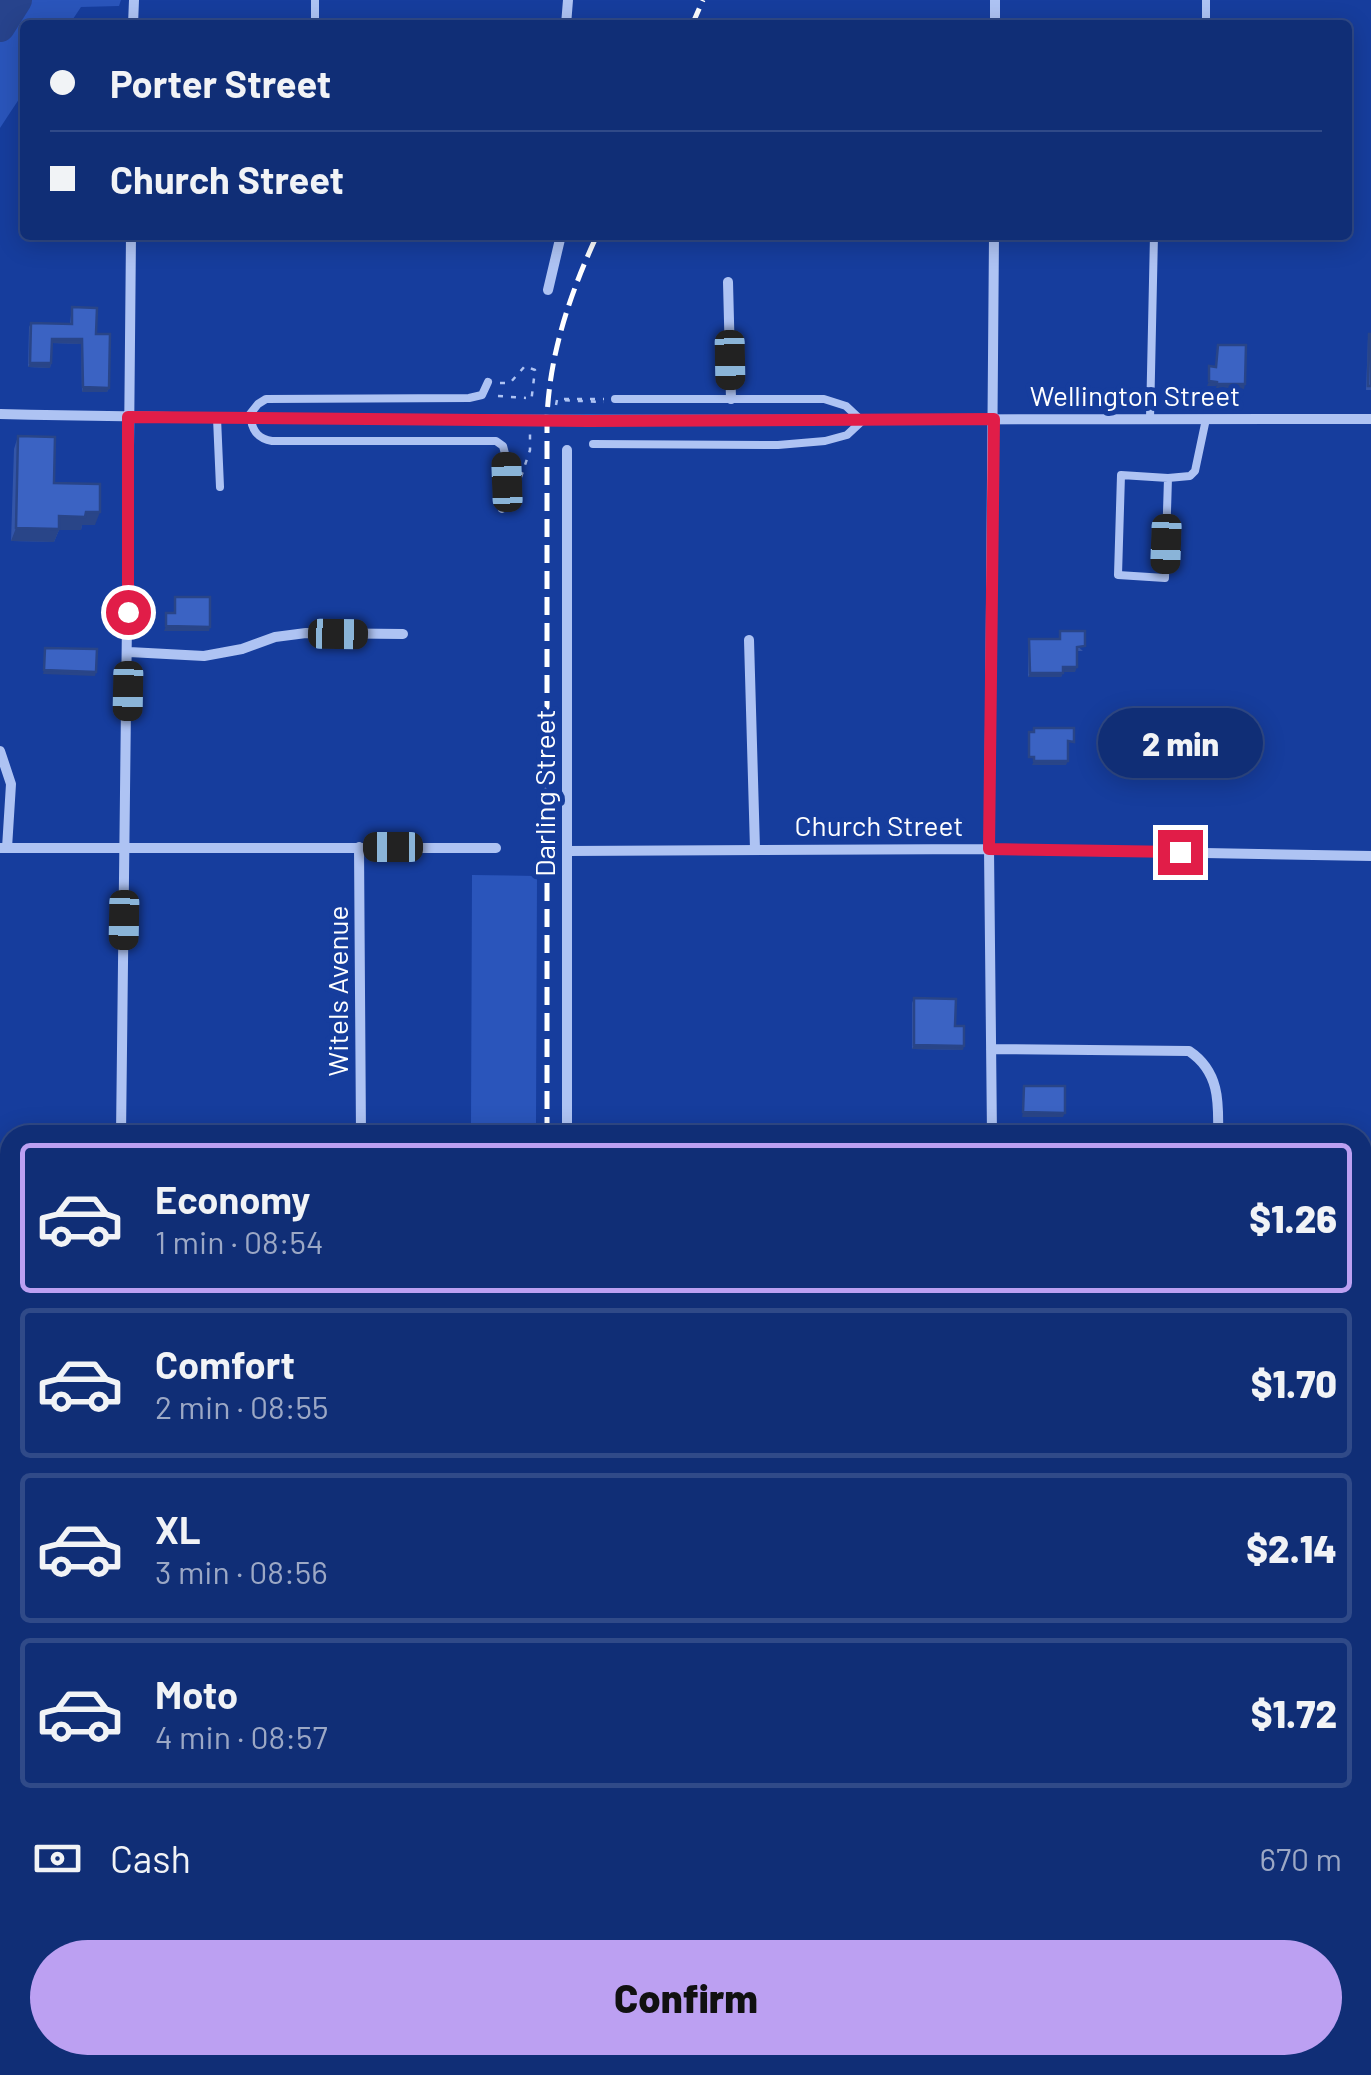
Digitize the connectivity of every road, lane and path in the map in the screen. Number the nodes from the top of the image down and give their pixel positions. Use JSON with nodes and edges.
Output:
{"nodes":[{"id":1,"x":131,"y":240,"type":"edge"},
{"id":2,"x":560,"y":240,"type":"edge"},
{"id":3,"x":994,"y":240,"type":"edge"},
{"id":4,"x":1154,"y":240,"type":"edge"},
{"id":5,"x":728,"y":282,"type":"dead end"},
{"id":6,"x":548,"y":290,"type":"dead end"},
{"id":7,"x":488,"y":382,"type":"dead end"},
{"id":8,"x":510,"y":384,"type":"dead end"},
{"id":9,"x":482,"y":395,"type":"junction"},
{"id":10,"x":526,"y":398,"type":"dead end"},
{"id":11,"x":564,"y":399,"type":"dead end"},
{"id":12,"x":615,"y":399,"type":"junction"},
{"id":13,"x":731,"y":399,"type":"junction"},
{"id":14,"x":531,"y":407,"type":"dead end"},
{"id":15,"x":556,"y":409,"type":"dead end"},
{"id":16,"x":0,"y":414,"type":"edge"},
{"id":17,"x":128,"y":417,"type":"junction"},
{"id":18,"x":217,"y":418,"type":"junction"},
{"id":19,"x":248,"y":419,"type":"junction"},
{"id":20,"x":994,"y":419,"type":"junction"},
{"id":21,"x":1150,"y":419,"type":"junction"},
{"id":22,"x":1206,"y":419,"type":"junction"},
{"id":23,"x":1371,"y":419,"type":"edge"},
{"id":24,"x":862,"y":421,"type":"junction"},
{"id":25,"x":530,"y":438,"type":"dead end"},
{"id":26,"x":593,"y":444,"type":"dead end"},
{"id":27,"x":567,"y":450,"type":"dead end"},
{"id":28,"x":521,"y":478,"type":"dead end"},
{"id":29,"x":1168,"y":478,"type":"junction"},
{"id":30,"x":220,"y":488,"type":"dead end"},
{"id":31,"x":502,"y":509,"type":"dead end"},
{"id":32,"x":403,"y":634,"type":"dead end"},
{"id":33,"x":749,"y":640,"type":"dead end"},
{"id":34,"x":129,"y":652,"type":"junction"},
{"id":35,"x":0,"y":751,"type":"edge"},
{"id":36,"x":359,"y":847,"type":"junction"},
{"id":37,"x":4,"y":848,"type":"edge"},
{"id":38,"x":126,"y":848,"type":"junction"},
{"id":39,"x":496,"y":848,"type":"dead end"},
{"id":40,"x":755,"y":848,"type":"junction"},
{"id":41,"x":989,"y":849,"type":"junction"},
{"id":42,"x":567,"y":851,"type":"junction"},
{"id":43,"x":1371,"y":856,"type":"edge"},
{"id":44,"x":991,"y":1048,"type":"junction"},
{"id":45,"x":121,"y":1125,"type":"edge"},
{"id":46,"x":361,"y":1125,"type":"edge"},
{"id":47,"x":567,"y":1125,"type":"edge"},
{"id":48,"x":992,"y":1125,"type":"edge"},
{"id":49,"x":1218,"y":1125,"type":"edge"}],
"edges":[{"from":1,"to":17,"type":"street"},
{"from":2,"to":6,"type":"street"},
{"from":3,"to":20,"type":"street"},
{"from":4,"to":21,"type":"lane"},
{"from":5,"to":13,"type":"street"},
{"from":7,"to":9,"type":"lane"},
{"from":8,"to":14,"type":"path"},
{"from":9,"to":10,"type":"path"},
{"from":9,"to":19,"type":"lane"},
{"from":11,"to":12,"type":"path"},
{"from":12,"to":13,"type":"lane"},
{"from":12,"to":15,"type":"path"},
{"from":13,"to":24,"type":"lane"},
{"from":16,"to":17,"type":"street","name":"Wellington Street"},
{"from":17,"to":18,"type":"street","name":"Wellington Street"},
{"from":17,"to":34,"type":"street"},
{"from":18,"to":19,"type":"street","name":"Wellington Street"},
{"from":18,"to":30,"type":"lane"},
{"from":19,"to":24,"type":"street","name":"Wellington Street"},
{"from":19,"to":31,"type":"lane"},
{"from":20,"to":21,"type":"street","name":"Wellington Street"},
{"from":20,"to":24,"type":"street","name":"Wellington Street"},
{"from":20,"to":41,"type":"street"},
{"from":21,"to":22,"type":"street","name":"Wellington Street"},
{"from":22,"to":23,"type":"street","name":"Wellington Street"},
{"from":22,"to":29,"type":"lane"},
{"from":24,"to":26,"type":"lane"},
{"from":25,"to":28,"type":"path"},
{"from":27,"to":42,"type":"street","name":"Darling Street"},
{"from":29,"to":29,"type":"lane"},
{"from":32,"to":34,"type":"street"},
{"from":33,"to":40,"type":"street"},
{"from":34,"to":38,"type":"street"},
{"from":35,"to":37,"type":"street"},
{"from":36,"to":38,"type":"street"},
{"from":36,"to":39,"type":"street"},
{"from":36,"to":46,"type":"street","name":"Witels Avenue"},
{"from":37,"to":38,"type":"street"},
{"from":38,"to":45,"type":"street"},
{"from":40,"to":41,"type":"street","name":"Church Street"},
{"from":40,"to":42,"type":"street","name":"Church Street"},
{"from":41,"to":43,"type":"street","name":"Church Street"},
{"from":41,"to":44,"type":"street"},
{"from":42,"to":47,"type":"street","name":"Darling Street"},
{"from":44,"to":48,"type":"street"},
{"from":44,"to":49,"type":"street"}]}
